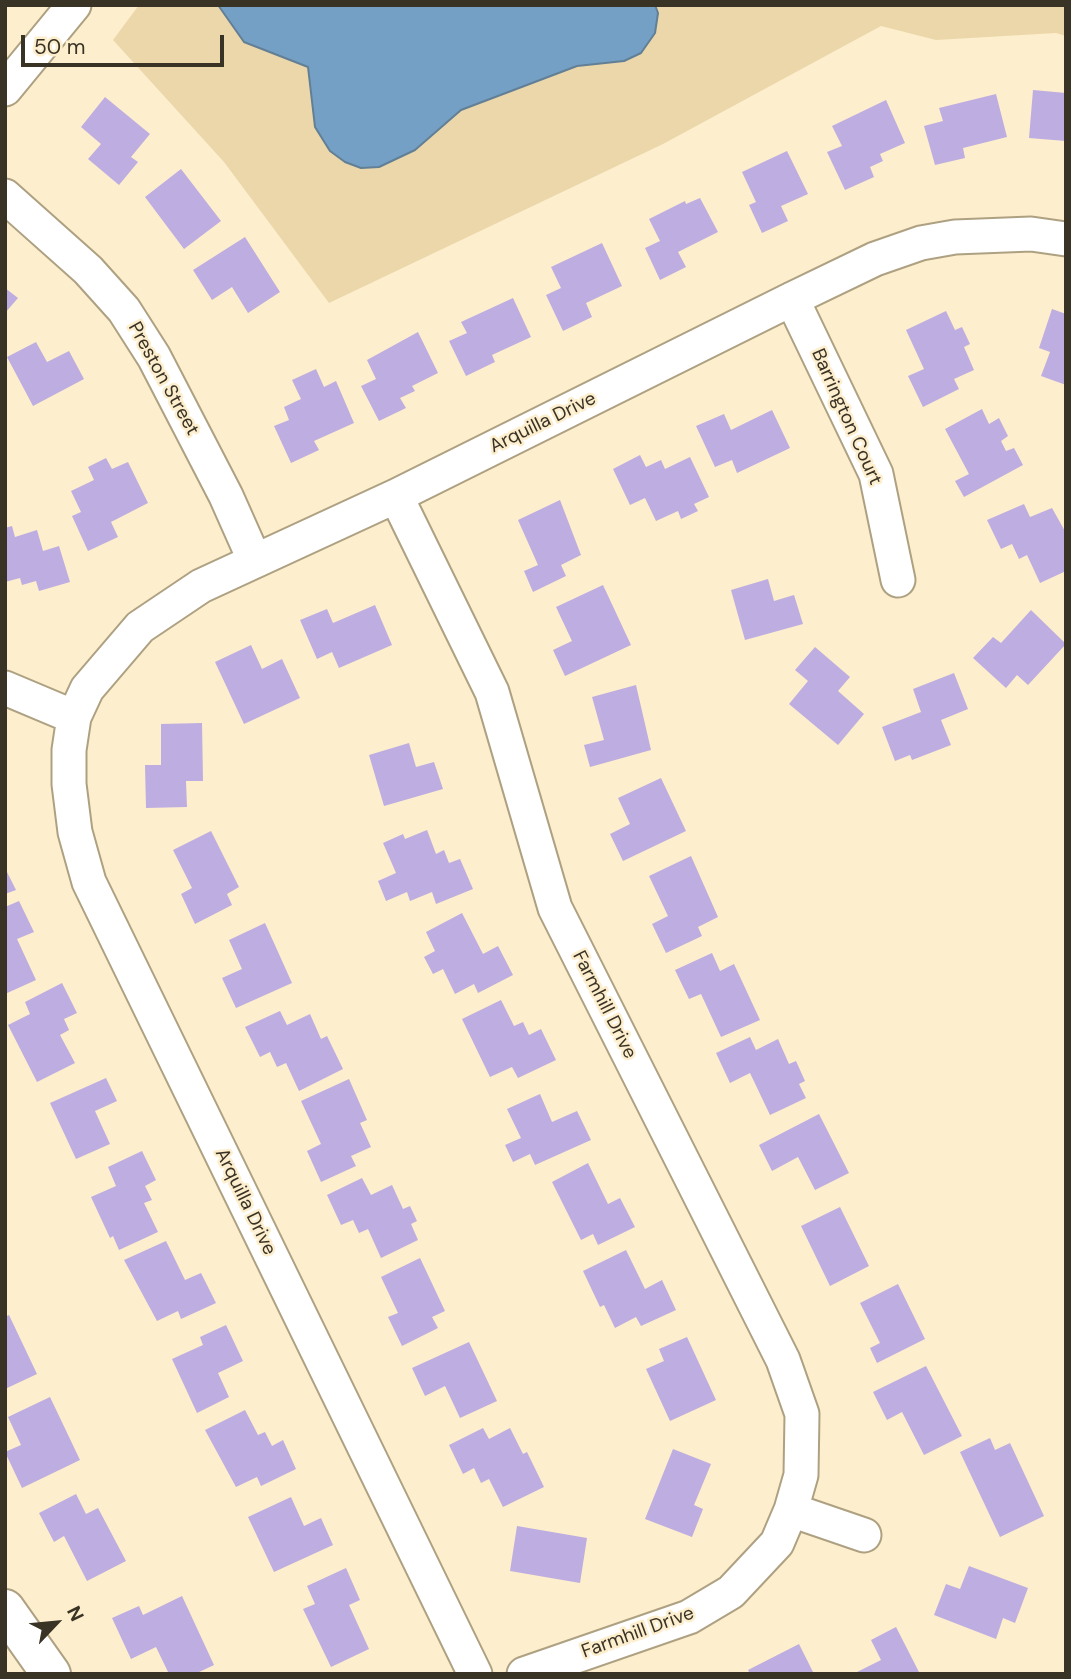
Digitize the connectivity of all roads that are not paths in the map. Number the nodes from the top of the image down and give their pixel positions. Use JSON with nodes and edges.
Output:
{"nodes":[{"id":1,"x":74,"y":5,"type":"edge"},
{"id":2,"x":5,"y":89,"type":"edge"},
{"id":3,"x":5,"y":196,"type":"edge"},
{"id":4,"x":1066,"y":239,"type":"edge"},
{"id":5,"x":792,"y":299,"type":"junction"},
{"id":6,"x":396,"y":496,"type":"junction"},
{"id":7,"x":254,"y":559,"type":"junction"},
{"id":8,"x":898,"y":580,"type":"dead end"},
{"id":9,"x":5,"y":688,"type":"edge"},
{"id":10,"x":75,"y":717,"type":"junction"},
{"id":11,"x":791,"y":1510,"type":"junction"},
{"id":12,"x":864,"y":1535,"type":"dead end"},
{"id":13,"x":5,"y":1609,"type":"edge"},
{"id":14,"x":51,"y":1674,"type":"edge"},
{"id":15,"x":475,"y":1674,"type":"edge"},
{"id":16,"x":524,"y":1674,"type":"edge"}],
"edges":[{"from":1,"to":2,"type":"street"},
{"from":3,"to":7,"type":"street","name":"Preston Street"},
{"from":4,"to":5,"type":"street","name":"Arquilla Drive"},
{"from":5,"to":6,"type":"street","name":"Arquilla Drive"},
{"from":5,"to":8,"type":"street","name":"Barrington Court"},
{"from":6,"to":7,"type":"street","name":"Arquilla Drive"},
{"from":6,"to":11,"type":"street","name":"Farmhill Drive"},
{"from":7,"to":10,"type":"street","name":"Arquilla Drive"},
{"from":9,"to":10,"type":"street"},
{"from":10,"to":15,"type":"street","name":"Arquilla Drive"},
{"from":11,"to":12,"type":"street"},
{"from":11,"to":16,"type":"street","name":"Farmhill Drive"},
{"from":13,"to":14,"type":"street"}]}
